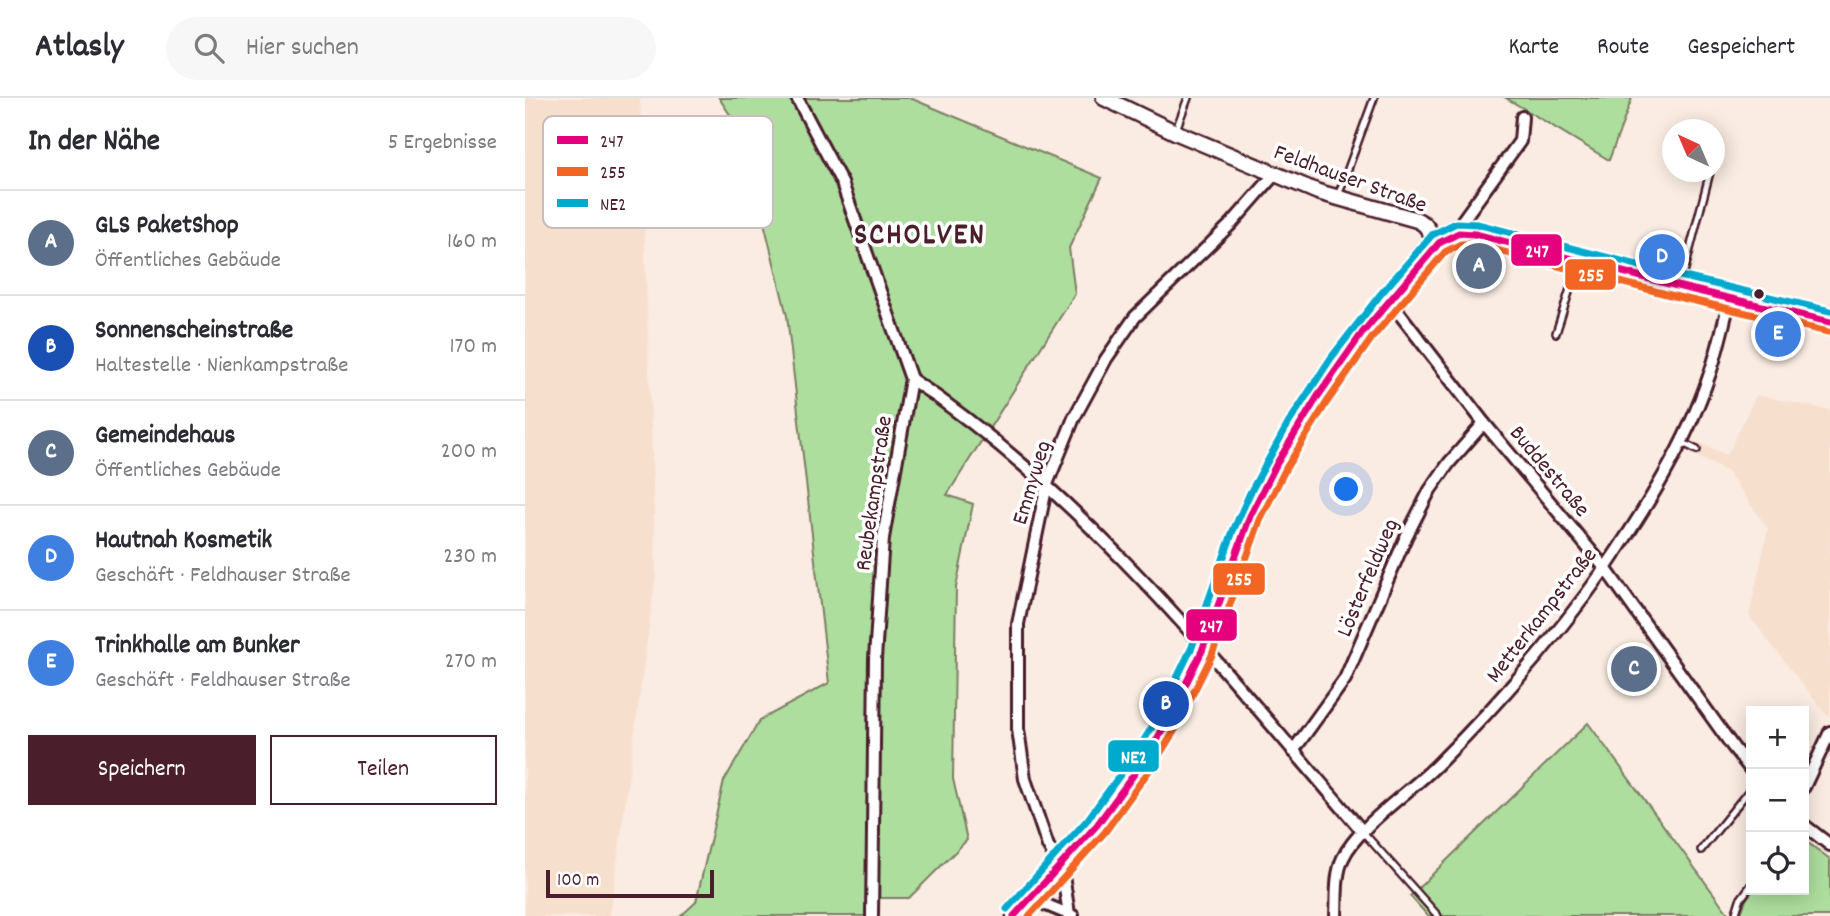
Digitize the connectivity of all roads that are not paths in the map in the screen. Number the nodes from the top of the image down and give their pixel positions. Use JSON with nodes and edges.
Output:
{"nodes":[{"id":1,"x":797,"y":98,"type":"edge"},
{"id":2,"x":1104,"y":98,"type":"edge"},
{"id":3,"x":1188,"y":98,"type":"edge"},
{"id":4,"x":1374,"y":98,"type":"edge"},
{"id":5,"x":1522,"y":117,"type":"dead end"},
{"id":6,"x":1175,"y":132,"type":"junction"},
{"id":7,"x":1275,"y":174,"type":"junction"},
{"id":8,"x":1707,"y":182,"type":"edge"},
{"id":9,"x":1337,"y":198,"type":"junction"},
{"id":10,"x":1459,"y":233,"type":"junction"},
{"id":11,"x":1439,"y":243,"type":"junction"},
{"id":12,"x":1579,"y":261,"type":"junction"},
{"id":13,"x":1681,"y":287,"type":"junction"},
{"id":14,"x":1730,"y":299,"type":"junction"},
{"id":15,"x":1389,"y":300,"type":"junction"},
{"id":16,"x":1830,"y":322,"type":"edge"},
{"id":17,"x":1556,"y":333,"type":"dead end"},
{"id":18,"x":911,"y":379,"type":"junction"},
{"id":19,"x":1484,"y":423,"type":"junction"},
{"id":20,"x":1681,"y":442,"type":"junction"},
{"id":21,"x":1697,"y":450,"type":"dead end"},
{"id":22,"x":1047,"y":484,"type":"junction"},
{"id":23,"x":1605,"y":568,"type":"junction"},
{"id":24,"x":1203,"y":648,"type":"junction"},
{"id":25,"x":1830,"y":732,"type":"edge"},
{"id":26,"x":1293,"y":751,"type":"junction"},
{"id":27,"x":1750,"y":769,"type":"edge"},
{"id":28,"x":1809,"y":776,"type":"edge"},
{"id":29,"x":1746,"y":794,"type":"edge"},
{"id":30,"x":1809,"y":829,"type":"edge"},
{"id":31,"x":1363,"y":832,"type":"junction"},
{"id":32,"x":1830,"y":845,"type":"edge"},
{"id":33,"x":1701,"y":850,"type":"dead end"},
{"id":34,"x":1062,"y":869,"type":"junction"},
{"id":35,"x":1746,"y":893,"type":"edge"},
{"id":36,"x":1032,"y":899,"type":"junction"},
{"id":37,"x":1071,"y":915,"type":"edge"},
{"id":38,"x":872,"y":916,"type":"edge"},
{"id":39,"x":1014,"y":916,"type":"edge"},
{"id":40,"x":1336,"y":916,"type":"edge"},
{"id":41,"x":1438,"y":916,"type":"edge"},
{"id":42,"x":1735,"y":916,"type":"edge"}],
"edges":[{"from":1,"to":18,"type":"street","name":"Reubekampstraße"},
{"from":2,"to":6,"type":"street","name":"Feldhauser Straße"},
{"from":3,"to":6,"type":"lane"},
{"from":4,"to":9,"type":"lane"},
{"from":5,"to":10,"type":"street"},
{"from":6,"to":7,"type":"street","name":"Feldhauser Straße"},
{"from":7,"to":9,"type":"street","name":"Feldhauser Straße"},
{"from":7,"to":22,"type":"street","name":"Emmyweg"},
{"from":8,"to":13,"type":"lane"},
{"from":9,"to":11,"type":"street","name":"Feldhauser Straße"},
{"from":10,"to":11,"type":"street","name":"Feldhauser Straße"},
{"from":10,"to":12,"type":"street"},
{"from":11,"to":15,"type":"street"},
{"from":12,"to":13,"type":"street"},
{"from":12,"to":17,"type":"lane"},
{"from":13,"to":14,"type":"street"},
{"from":14,"to":16,"type":"street"},
{"from":14,"to":20,"type":"street","name":"Metterkampstraße"},
{"from":15,"to":19,"type":"street","name":"Buddestraße"},
{"from":15,"to":24,"type":"street"},
{"from":18,"to":22,"type":"street"},
{"from":18,"to":38,"type":"street","name":"Reubekampstraße"},
{"from":19,"to":23,"type":"street","name":"Buddestraße"},
{"from":19,"to":26,"type":"street","name":"Lösterfeldweg"},
{"from":20,"to":21,"type":"lane"},
{"from":20,"to":23,"type":"street","name":"Metterkampstraße"},
{"from":22,"to":24,"type":"street"},
{"from":22,"to":34,"type":"street","name":"Emmyweg"},
{"from":23,"to":27,"type":"street","name":"Buddestraße"},
{"from":23,"to":31,"type":"street","name":"Metterkampstraße"},
{"from":24,"to":26,"type":"street"},
{"from":24,"to":34,"type":"street"},
{"from":25,"to":28,"type":"street"},
{"from":26,"to":31,"type":"street"},
{"from":29,"to":33,"type":"lane"},
{"from":30,"to":32,"type":"street"},
{"from":31,"to":40,"type":"street","name":"Metterkampstraße"},
{"from":31,"to":41,"type":"lane"},
{"from":34,"to":36,"type":"street"},
{"from":34,"to":37,"type":"street","name":"Emmyweg"},
{"from":35,"to":42,"type":"lane"},
{"from":36,"to":37,"type":"street"},
{"from":36,"to":39,"type":"street"}]}
